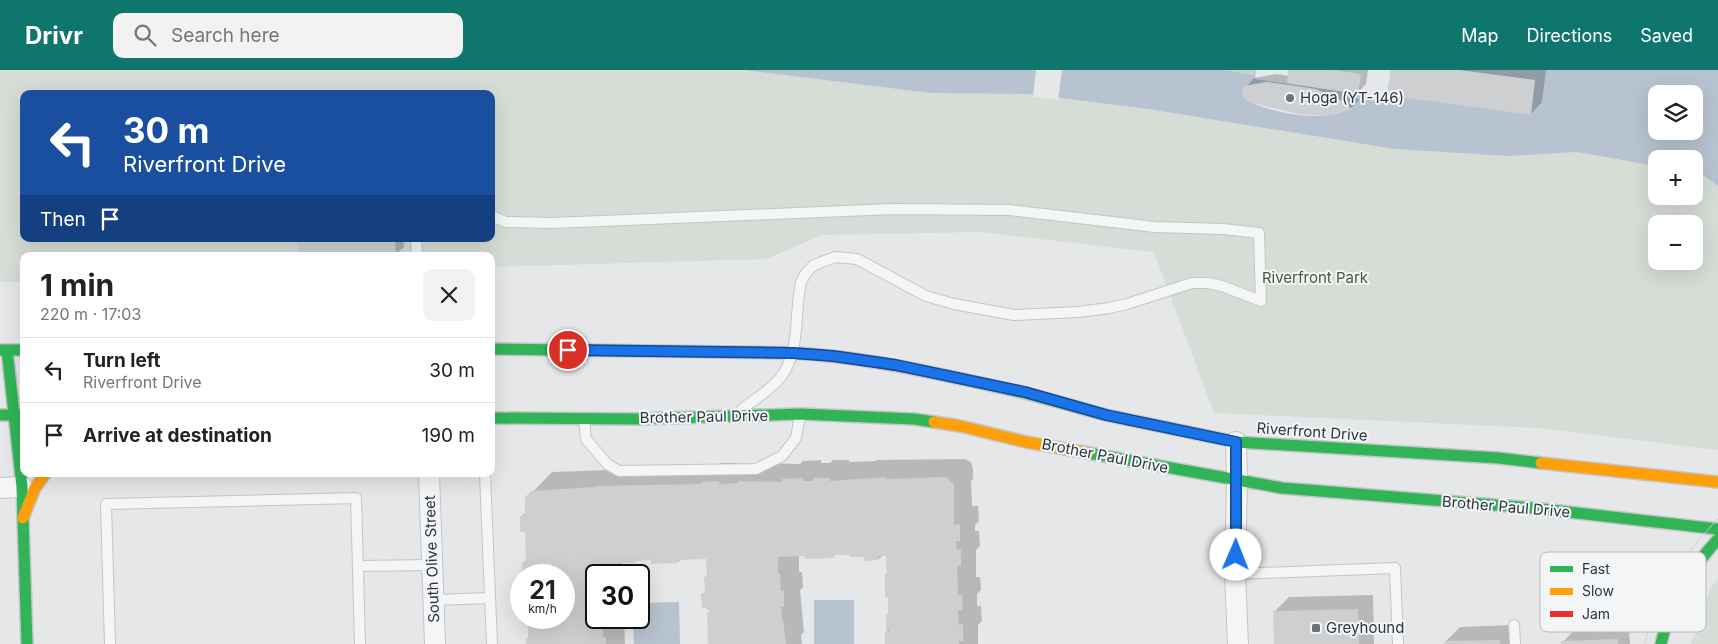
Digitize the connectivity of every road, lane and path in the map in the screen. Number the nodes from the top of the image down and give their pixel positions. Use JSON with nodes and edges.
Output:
{"nodes":[{"id":1,"x":495,"y":218,"type":"edge"},
{"id":2,"x":495,"y":349,"type":"edge"},
{"id":3,"x":3,"y":350,"type":"edge"},
{"id":4,"x":20,"y":350,"type":"edge"},
{"id":5,"x":793,"y":353,"type":"junction"},
{"id":6,"x":800,"y":414,"type":"junction"},
{"id":7,"x":0,"y":415,"type":"edge"},
{"id":8,"x":20,"y":415,"type":"edge"},
{"id":9,"x":731,"y":417,"type":"junction"},
{"id":10,"x":495,"y":418,"type":"edge"},
{"id":11,"x":584,"y":418,"type":"junction"},
{"id":12,"x":1236,"y":442,"type":"junction"},
{"id":13,"x":22,"y":477,"type":"edge"},
{"id":14,"x":43,"y":477,"type":"edge"},
{"id":15,"x":428,"y":477,"type":"edge"},
{"id":16,"x":485,"y":477,"type":"edge"},
{"id":17,"x":1237,"y":480,"type":"junction"},
{"id":18,"x":1718,"y":482,"type":"edge"},
{"id":19,"x":22,"y":487,"type":"junction"},
{"id":20,"x":0,"y":488,"type":"edge"},
{"id":21,"x":23,"y":518,"type":"junction"},
{"id":22,"x":1718,"y":529,"type":"edge"},
{"id":23,"x":1718,"y":539,"type":"edge"},
{"id":24,"x":1706,"y":552,"type":"edge"},
{"id":25,"x":432,"y":564,"type":"junction"},
{"id":26,"x":358,"y":566,"type":"junction"},
{"id":27,"x":1235,"y":574,"type":"junction"},
{"id":28,"x":490,"y":598,"type":"junction"},
{"id":29,"x":434,"y":600,"type":"junction"},
{"id":30,"x":1514,"y":625,"type":"dead end"},
{"id":31,"x":27,"y":644,"type":"edge"},
{"id":32,"x":110,"y":644,"type":"edge"},
{"id":33,"x":360,"y":644,"type":"edge"},
{"id":34,"x":435,"y":644,"type":"edge"},
{"id":35,"x":492,"y":644,"type":"edge"},
{"id":36,"x":1238,"y":644,"type":"edge"},
{"id":37,"x":1398,"y":644,"type":"edge"},
{"id":38,"x":1515,"y":644,"type":"edge"}],
"edges":[{"from":1,"to":5,"type":"lane"},
{"from":2,"to":5,"type":"main road","name":"Riverfront Drive"},
{"from":3,"to":4,"type":"main road"},
{"from":3,"to":8,"type":"main road"},
{"from":5,"to":9,"type":"lane"},
{"from":5,"to":12,"type":"main road","name":"Riverfront Drive"},
{"from":6,"to":9,"type":"main road","name":"Brother Paul Drive"},
{"from":6,"to":11,"type":"lane"},
{"from":6,"to":17,"type":"main road","name":"Brother Paul Drive"},
{"from":7,"to":8,"type":"main road"},
{"from":9,"to":11,"type":"main road","name":"Brother Paul Drive"},
{"from":10,"to":11,"type":"main road","name":"Brother Paul Drive"},
{"from":12,"to":17,"type":"street"},
{"from":12,"to":18,"type":"main road","name":"Riverfront Drive"},
{"from":13,"to":19,"type":"main road"},
{"from":14,"to":21,"type":"main road"},
{"from":15,"to":25,"type":"street","name":"South Olive Street"},
{"from":16,"to":28,"type":"lane"},
{"from":17,"to":22,"type":"main road","name":"Brother Paul Drive"},
{"from":17,"to":27,"type":"street"},
{"from":19,"to":20,"type":"street"},
{"from":19,"to":21,"type":"main road"},
{"from":21,"to":31,"type":"main road"},
{"from":23,"to":24,"type":"main road"},
{"from":25,"to":26,"type":"lane"},
{"from":25,"to":29,"type":"street","name":"South Olive Street"},
{"from":26,"to":32,"type":"lane"},
{"from":26,"to":33,"type":"lane"},
{"from":27,"to":36,"type":"street"},
{"from":27,"to":37,"type":"lane"},
{"from":28,"to":29,"type":"lane"},
{"from":28,"to":35,"type":"lane"},
{"from":29,"to":34,"type":"street","name":"South Olive Street"},
{"from":30,"to":38,"type":"lane"}]}
